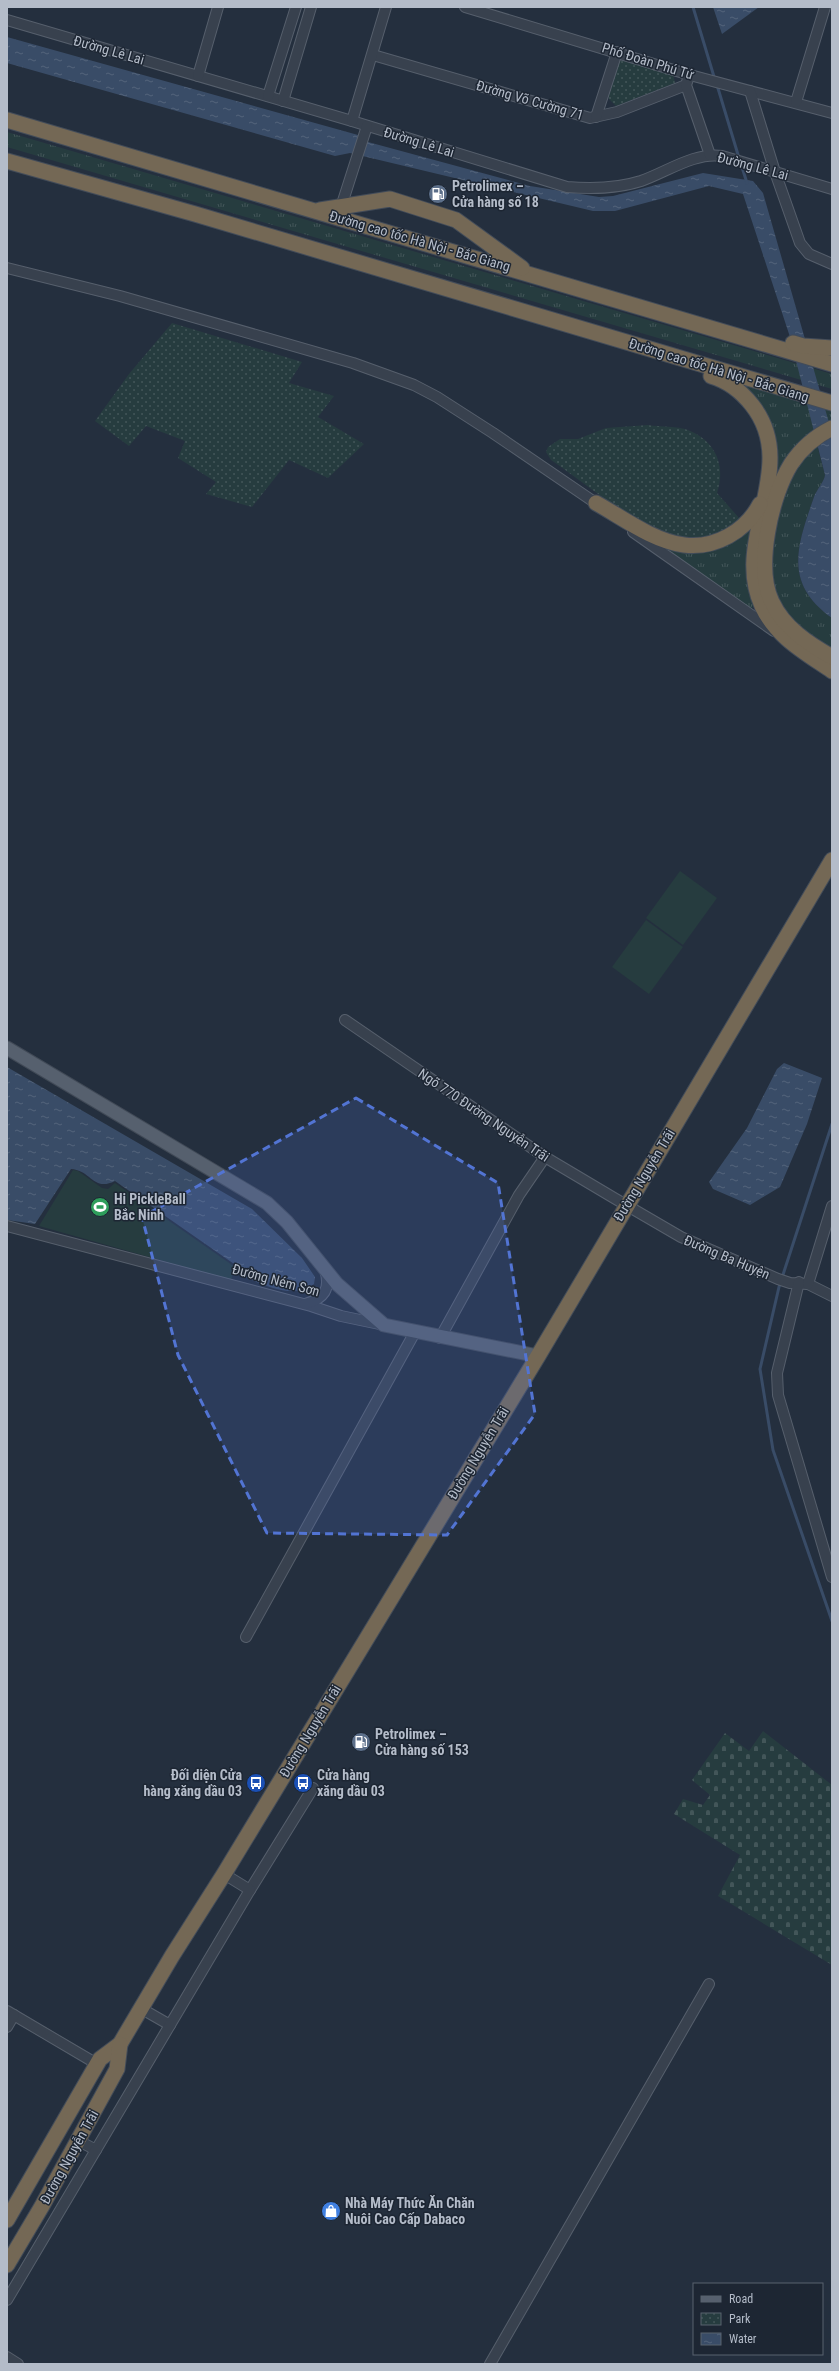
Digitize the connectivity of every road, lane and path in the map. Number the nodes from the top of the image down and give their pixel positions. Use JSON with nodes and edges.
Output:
{"nodes":[{"id":1,"x":296,"y":7,"type":"edge"},
{"id":2,"x":311,"y":7,"type":"edge"},
{"id":3,"x":386,"y":7,"type":"edge"},
{"id":4,"x":464,"y":7,"type":"edge"},
{"id":5,"x":825,"y":7,"type":"edge"},
{"id":6,"x":216,"y":8,"type":"edge"},
{"id":7,"x":7,"y":20,"type":"edge"},
{"id":8,"x":617,"y":52,"type":"junction"},
{"id":9,"x":372,"y":55,"type":"junction"},
{"id":10,"x":198,"y":76,"type":"junction"},
{"id":11,"x":694,"y":76,"type":"junction"},
{"id":12,"x":686,"y":85,"type":"junction"},
{"id":13,"x":750,"y":91,"type":"junction"},
{"id":14,"x":268,"y":96,"type":"junction"},
{"id":15,"x":283,"y":101,"type":"junction"},
{"id":16,"x":796,"y":102,"type":"junction"},
{"id":17,"x":832,"y":113,"type":"edge"},
{"id":18,"x":596,"y":117,"type":"junction"},
{"id":19,"x":7,"y":120,"type":"edge"},
{"id":20,"x":352,"y":121,"type":"junction"},
{"id":21,"x":367,"y":126,"type":"junction"},
{"id":22,"x":710,"y":155,"type":"junction"},
{"id":23,"x":7,"y":161,"type":"edge"},
{"id":24,"x":775,"y":172,"type":"junction"},
{"id":25,"x":832,"y":189,"type":"edge"},
{"id":26,"x":341,"y":207,"type":"junction"},
{"id":27,"x":316,"y":211,"type":"junction"},
{"id":28,"x":832,"y":264,"type":"edge"},
{"id":29,"x":7,"y":268,"type":"edge"},
{"id":30,"x":529,"y":274,"type":"junction"},
{"id":31,"x":604,"y":296,"type":"junction"},
{"id":32,"x":483,"y":300,"type":"junction"},
{"id":33,"x":832,"y":348,"type":"edge"},
{"id":34,"x":832,"y":364,"type":"edge"},
{"id":35,"x":832,"y":403,"type":"edge"},
{"id":36,"x":832,"y":428,"type":"edge"},
{"id":37,"x":765,"y":495,"type":"junction"},
{"id":38,"x":596,"y":503,"type":"junction"},
{"id":39,"x":782,"y":636,"type":"junction"},
{"id":40,"x":832,"y":657,"type":"edge"},
{"id":41,"x":832,"y":671,"type":"edge"},
{"id":42,"x":832,"y":860,"type":"edge"},
{"id":43,"x":345,"y":1020,"type":"dead end"},
{"id":44,"x":7,"y":1048,"type":"edge"},
{"id":45,"x":545,"y":1157,"type":"junction"},
{"id":46,"x":626,"y":1205,"type":"junction"},
{"id":47,"x":832,"y":1206,"type":"edge"},
{"id":48,"x":7,"y":1226,"type":"edge"},
{"id":49,"x":325,"y":1268,"type":"junction"},
{"id":50,"x":799,"y":1283,"type":"junction"},
{"id":51,"x":832,"y":1296,"type":"edge"},
{"id":52,"x":306,"y":1304,"type":"junction"},
{"id":53,"x":384,"y":1325,"type":"junction"},
{"id":54,"x":415,"y":1332,"type":"junction"},
{"id":55,"x":440,"y":1338,"type":"junction"},
{"id":56,"x":538,"y":1356,"type":"junction"},
{"id":57,"x":832,"y":1577,"type":"edge"},
{"id":58,"x":246,"y":1637,"type":"dead end"},
{"id":59,"x":313,"y":1788,"type":"dead end"},
{"id":60,"x":224,"y":1874,"type":"junction"},
{"id":61,"x":250,"y":1890,"type":"junction"},
{"id":62,"x":709,"y":1984,"type":"dead end"},
{"id":63,"x":142,"y":2009,"type":"junction"},
{"id":64,"x":10,"y":2013,"type":"edge"},
{"id":65,"x":170,"y":2025,"type":"junction"},
{"id":66,"x":7,"y":2028,"type":"edge"},
{"id":67,"x":120,"y":2044,"type":"junction"},
{"id":68,"x":97,"y":2064,"type":"junction"},
{"id":69,"x":79,"y":2141,"type":"junction"},
{"id":70,"x":96,"y":2150,"type":"junction"},
{"id":71,"x":7,"y":2220,"type":"edge"},
{"id":72,"x":11,"y":2258,"type":"edge"},
{"id":73,"x":30,"y":2261,"type":"junction"},
{"id":74,"x":7,"y":2300,"type":"edge"},
{"id":75,"x":7,"y":2357,"type":"edge"},
{"id":76,"x":18,"y":2364,"type":"edge"},
{"id":77,"x":490,"y":2364,"type":"edge"}],
"edges":[{"from":1,"to":14,"type":"street"},
{"from":2,"to":15,"type":"street"},
{"from":3,"to":9,"type":"street"},
{"from":4,"to":8,"type":"street","name":"Phố Đoàn Phú Tứ"},
{"from":5,"to":16,"type":"street"},
{"from":6,"to":10,"type":"street"},
{"from":7,"to":10,"type":"street","name":"Đường Lê Lai"},
{"from":8,"to":11,"type":"street","name":"Phố Đoàn Phú Tứ"},
{"from":8,"to":18,"type":"street"},
{"from":9,"to":18,"type":"street","name":"Đường Võ Cường 71"},
{"from":9,"to":20,"type":"street"},
{"from":10,"to":14,"type":"street","name":"Đường Lê Lai"},
{"from":11,"to":12,"type":"street"},
{"from":11,"to":13,"type":"street","name":"Phố Đoàn Phú Tứ"},
{"from":12,"to":18,"type":"street","name":"Đường Võ Cường 71"},
{"from":12,"to":22,"type":"street"},
{"from":13,"to":16,"type":"street","name":"Phố Đoàn Phú Tứ"},
{"from":13,"to":24,"type":"street"},
{"from":14,"to":15,"type":"street","name":"Đường Lê Lai"},
{"from":15,"to":20,"type":"street","name":"Đường Lê Lai"},
{"from":16,"to":17,"type":"street","name":"Phố Đoàn Phú Tứ"},
{"from":19,"to":27,"type":"highway","name":"Đường cao tốc Hà Nội - Bắc Giang"},
{"from":20,"to":21,"type":"street","name":"Đường Lê Lai"},
{"from":21,"to":22,"type":"street","name":"Đường Lê Lai"},
{"from":21,"to":26,"type":"street"},
{"from":22,"to":24,"type":"street","name":"Đường Lê Lai"},
{"from":23,"to":32,"type":"highway","name":"Đường cao tốc Hà Nội - Bắc Giang"},
{"from":24,"to":25,"type":"street","name":"Đường Lê Lai"},
{"from":24,"to":28,"type":"street"},
{"from":26,"to":27,"type":"highway"},
{"from":26,"to":30,"type":"highway"},
{"from":27,"to":30,"type":"highway","name":"Đường cao tốc Hà Nội - Bắc Giang"},
{"from":29,"to":38,"type":"street"},
{"from":30,"to":31,"type":"highway","name":"Đường cao tốc Hà Nội - Bắc Giang"},
{"from":31,"to":33,"type":"highway"},
{"from":31,"to":34,"type":"highway","name":"Đường cao tốc Hà Nội - Bắc Giang"},
{"from":32,"to":35,"type":"highway","name":"Đường cao tốc Hà Nội - Bắc Giang"},
{"from":32,"to":37,"type":"highway"},
{"from":36,"to":40,"type":"highway"},
{"from":37,"to":38,"type":"highway"},
{"from":37,"to":39,"type":"highway"},
{"from":38,"to":39,"type":"street"},
{"from":39,"to":41,"type":"highway"},
{"from":42,"to":46,"type":"highway","name":"Đường Nguyễn Trãi"},
{"from":43,"to":45,"type":"street","name":"Ngõ 770 Đường Nguyễn Trãi"},
{"from":44,"to":49,"type":"main road"},
{"from":45,"to":46,"type":"street","name":"Ngõ 770 Đường Nguyễn Trãi"},
{"from":45,"to":55,"type":"street"},
{"from":46,"to":50,"type":"street","name":"Đường Ba Huyện"},
{"from":46,"to":56,"type":"highway","name":"Đường Nguyễn Trãi"},
{"from":47,"to":50,"type":"street"},
{"from":48,"to":52,"type":"street","name":"Đường Ném Sơn"},
{"from":49,"to":52,"type":"street"},
{"from":49,"to":53,"type":"main road"},
{"from":50,"to":51,"type":"street","name":"Đường Ba Huyện"},
{"from":50,"to":57,"type":"street"},
{"from":52,"to":53,"type":"street","name":"Đường Ném Sơn"},
{"from":53,"to":54,"type":"main road","name":"Đường Ném Sơn"},
{"from":54,"to":55,"type":"main road","name":"Đường Ném Sơn"},
{"from":54,"to":58,"type":"street"},
{"from":55,"to":56,"type":"main road","name":"Đường Ném Sơn"},
{"from":56,"to":60,"type":"highway","name":"Đường Nguyễn Trãi"},
{"from":59,"to":61,"type":"street"},
{"from":60,"to":61,"type":"street"},
{"from":60,"to":63,"type":"highway","name":"Đường Nguyễn Trãi"},
{"from":61,"to":65,"type":"street"},
{"from":62,"to":77,"type":"street"},
{"from":63,"to":65,"type":"street"},
{"from":63,"to":67,"type":"highway","name":"Đường Nguyễn Trãi"},
{"from":64,"to":66,"type":"street"},
{"from":64,"to":68,"type":"street"},
{"from":65,"to":70,"type":"street"},
{"from":67,"to":68,"type":"highway","name":"Đường Nguyễn Trãi"},
{"from":67,"to":69,"type":"highway","name":"Đường Nguyễn Trãi"},
{"from":68,"to":71,"type":"highway","name":"Đường Nguyễn Trãi"},
{"from":69,"to":70,"type":"street"},
{"from":69,"to":72,"type":"highway","name":"Đường Nguyễn Trãi"},
{"from":70,"to":73,"type":"street"},
{"from":72,"to":73,"type":"street"},
{"from":73,"to":74,"type":"street"},
{"from":75,"to":76,"type":"street"}]}
